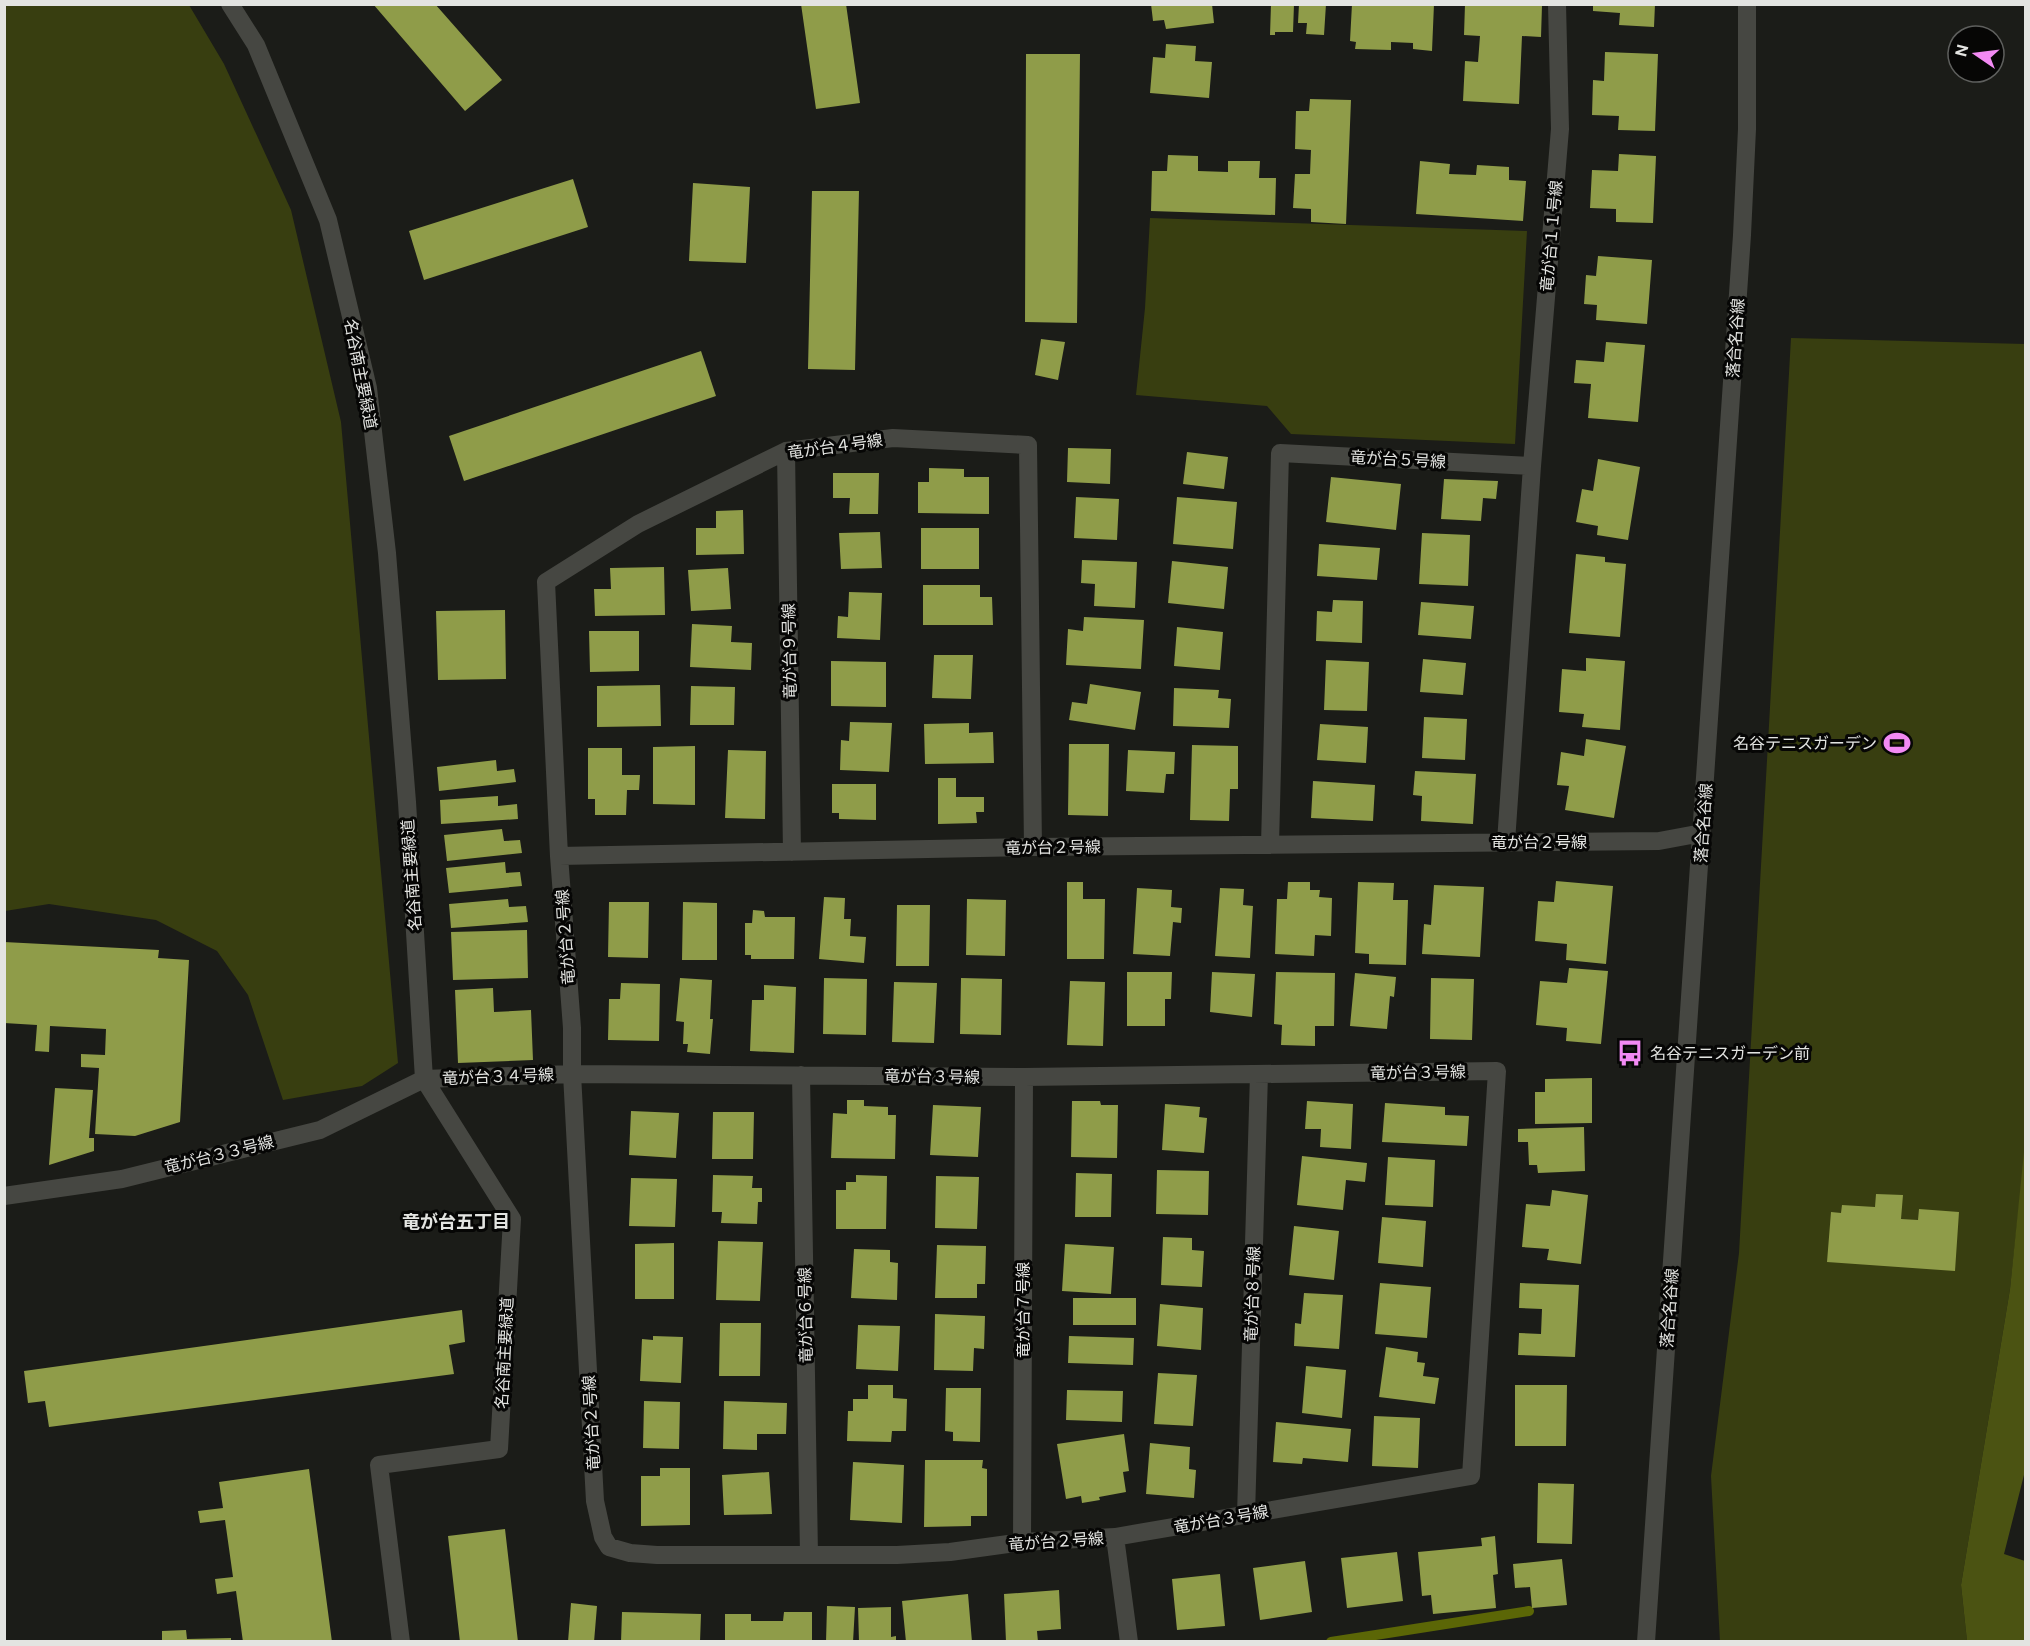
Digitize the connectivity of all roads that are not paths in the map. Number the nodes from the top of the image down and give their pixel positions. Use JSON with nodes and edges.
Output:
{"nodes":[{"id":1,"x":230,"y":4,"type":"edge"},
{"id":2,"x":1557,"y":4,"type":"edge"},
{"id":3,"x":1747,"y":4,"type":"edge"},
{"id":4,"x":786,"y":451,"type":"junction"},
{"id":5,"x":1532,"y":466,"type":"junction"},
{"id":6,"x":1702,"y":833,"type":"junction"},
{"id":7,"x":1506,"y":842,"type":"junction"},
{"id":8,"x":1270,"y":845,"type":"junction"},
{"id":9,"x":1033,"y":847,"type":"junction"},
{"id":10,"x":792,"y":852,"type":"junction"},
{"id":11,"x":559,"y":856,"type":"junction"},
{"id":12,"x":572,"y":1074,"type":"junction"},
{"id":13,"x":1259,"y":1074,"type":"junction"},
{"id":14,"x":801,"y":1075,"type":"junction"},
{"id":15,"x":1024,"y":1077,"type":"junction"},
{"id":16,"x":424,"y":1079,"type":"junction"},
{"id":17,"x":4,"y":1196,"type":"edge"},
{"id":18,"x":1246,"y":1515,"type":"junction"},
{"id":19,"x":1115,"y":1537,"type":"junction"},
{"id":20,"x":1022,"y":1542,"type":"junction"},
{"id":21,"x":809,"y":1554,"type":"junction"},
{"id":22,"x":401,"y":1641,"type":"edge"},
{"id":23,"x":1130,"y":1641,"type":"edge"},
{"id":24,"x":1646,"y":1641,"type":"edge"}],
"edges":[{"from":1,"to":16,"type":"street","name":"名谷南主要緑道"},
{"from":2,"to":5,"type":"street","name":"竜が台１１号線"},
{"from":3,"to":6,"type":"street","name":"落合名谷線"},
{"from":4,"to":9,"type":"street","name":"竜が台４号線"},
{"from":4,"to":10,"type":"street","name":"竜が台９号線"},
{"from":4,"to":11,"type":"street","name":"竜が台４号線"},
{"from":5,"to":7,"type":"street"},
{"from":5,"to":8,"type":"street","name":"竜が台５号線"},
{"from":6,"to":7,"type":"street","name":"竜が台２号線"},
{"from":6,"to":24,"type":"street","name":"落合名谷線"},
{"from":7,"to":8,"type":"street","name":"竜が台２号線"},
{"from":8,"to":9,"type":"street","name":"竜が台２号線"},
{"from":9,"to":10,"type":"street","name":"竜が台２号線"},
{"from":10,"to":11,"type":"street","name":"竜が台２号線"},
{"from":11,"to":12,"type":"street","name":"竜が台２号線"},
{"from":12,"to":14,"type":"street","name":"竜が台３号線"},
{"from":12,"to":16,"type":"street","name":"竜が台３４号線"},
{"from":12,"to":21,"type":"street","name":"竜が台２号線"},
{"from":13,"to":15,"type":"street","name":"竜が台３号線"},
{"from":13,"to":18,"type":"street","name":"竜が台８号線"},
{"from":13,"to":18,"type":"street","name":"竜が台３号線"},
{"from":14,"to":15,"type":"street","name":"竜が台３号線"},
{"from":14,"to":21,"type":"street","name":"竜が台６号線"},
{"from":15,"to":20,"type":"street","name":"竜が台７号線"},
{"from":16,"to":17,"type":"street","name":"竜が台３３号線"},
{"from":16,"to":22,"type":"street","name":"名谷南主要緑道"},
{"from":18,"to":19,"type":"street","name":"竜が台３号線"},
{"from":19,"to":20,"type":"street","name":"竜が台２号線"},
{"from":19,"to":23,"type":"street","name":"竜が台２号線"},
{"from":20,"to":21,"type":"street","name":"竜が台２号線"}]}
